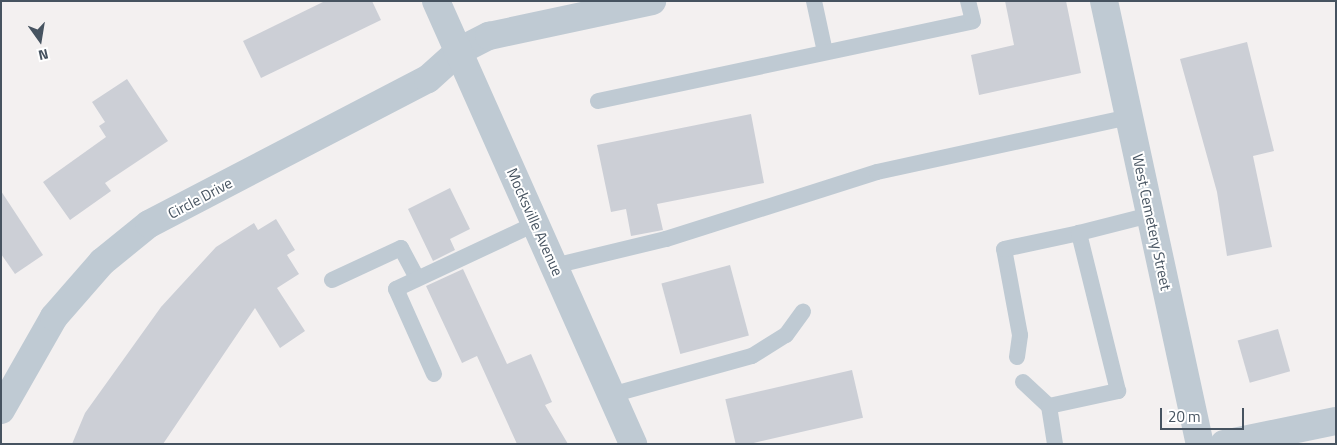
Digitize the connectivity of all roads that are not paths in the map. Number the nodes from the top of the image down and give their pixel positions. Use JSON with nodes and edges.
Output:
{"nodes":[{"id":1,"x":436,"y":1,"type":"edge"},
{"id":2,"x":652,"y":1,"type":"edge"},
{"id":3,"x":814,"y":1,"type":"edge"},
{"id":4,"x":968,"y":1,"type":"edge"},
{"id":5,"x":1104,"y":1,"type":"edge"},
{"id":6,"x":459,"y":51,"type":"junction"},
{"id":7,"x":825,"y":52,"type":"junction"},
{"id":8,"x":598,"y":100,"type":"dead end"},
{"id":9,"x":1129,"y":117,"type":"junction"},
{"id":10,"x":1150,"y":214,"type":"junction"},
{"id":11,"x":536,"y":224,"type":"junction"},
{"id":12,"x":1079,"y":233,"type":"junction"},
{"id":13,"x":554,"y":266,"type":"junction"},
{"id":14,"x":417,"y":278,"type":"junction"},
{"id":15,"x":332,"y":280,"type":"dead end"},
{"id":16,"x":803,"y":312,"type":"dead end"},
{"id":17,"x":1017,"y":357,"type":"dead end"},
{"id":18,"x":434,"y":374,"type":"dead end"},
{"id":19,"x":1023,"y":382,"type":"dead end"},
{"id":20,"x":611,"y":395,"type":"junction"},
{"id":21,"x":1049,"y":406,"type":"junction"},
{"id":22,"x":1,"y":410,"type":"edge"},
{"id":23,"x":1336,"y":420,"type":"edge"},
{"id":24,"x":633,"y":444,"type":"edge"},
{"id":25,"x":1055,"y":444,"type":"edge"},
{"id":26,"x":1200,"y":444,"type":"edge"},
{"id":27,"x":1224,"y":444,"type":"edge"}],
"edges":[{"from":1,"to":6,"type":"street","name":"Mocksville Avenue"},
{"from":2,"to":6,"type":"street","name":"Circle Drive"},
{"from":3,"to":7,"type":"lane"},
{"from":4,"to":7,"type":"lane"},
{"from":5,"to":9,"type":"street","name":"West Cemetery Street"},
{"from":6,"to":11,"type":"street","name":"Mocksville Avenue"},
{"from":6,"to":22,"type":"street","name":"Circle Drive"},
{"from":7,"to":8,"type":"lane"},
{"from":9,"to":10,"type":"street","name":"West Cemetery Street"},
{"from":9,"to":13,"type":"lane"},
{"from":10,"to":12,"type":"lane"},
{"from":10,"to":26,"type":"street","name":"West Cemetery Street"},
{"from":11,"to":13,"type":"street","name":"Mocksville Avenue"},
{"from":11,"to":14,"type":"lane"},
{"from":12,"to":17,"type":"lane"},
{"from":12,"to":21,"type":"lane"},
{"from":13,"to":20,"type":"street","name":"Mocksville Avenue"},
{"from":14,"to":15,"type":"lane"},
{"from":14,"to":18,"type":"lane"},
{"from":16,"to":20,"type":"lane"},
{"from":19,"to":21,"type":"lane"},
{"from":20,"to":24,"type":"street","name":"Mocksville Avenue"},
{"from":21,"to":25,"type":"lane"},
{"from":23,"to":27,"type":"street"}]}
